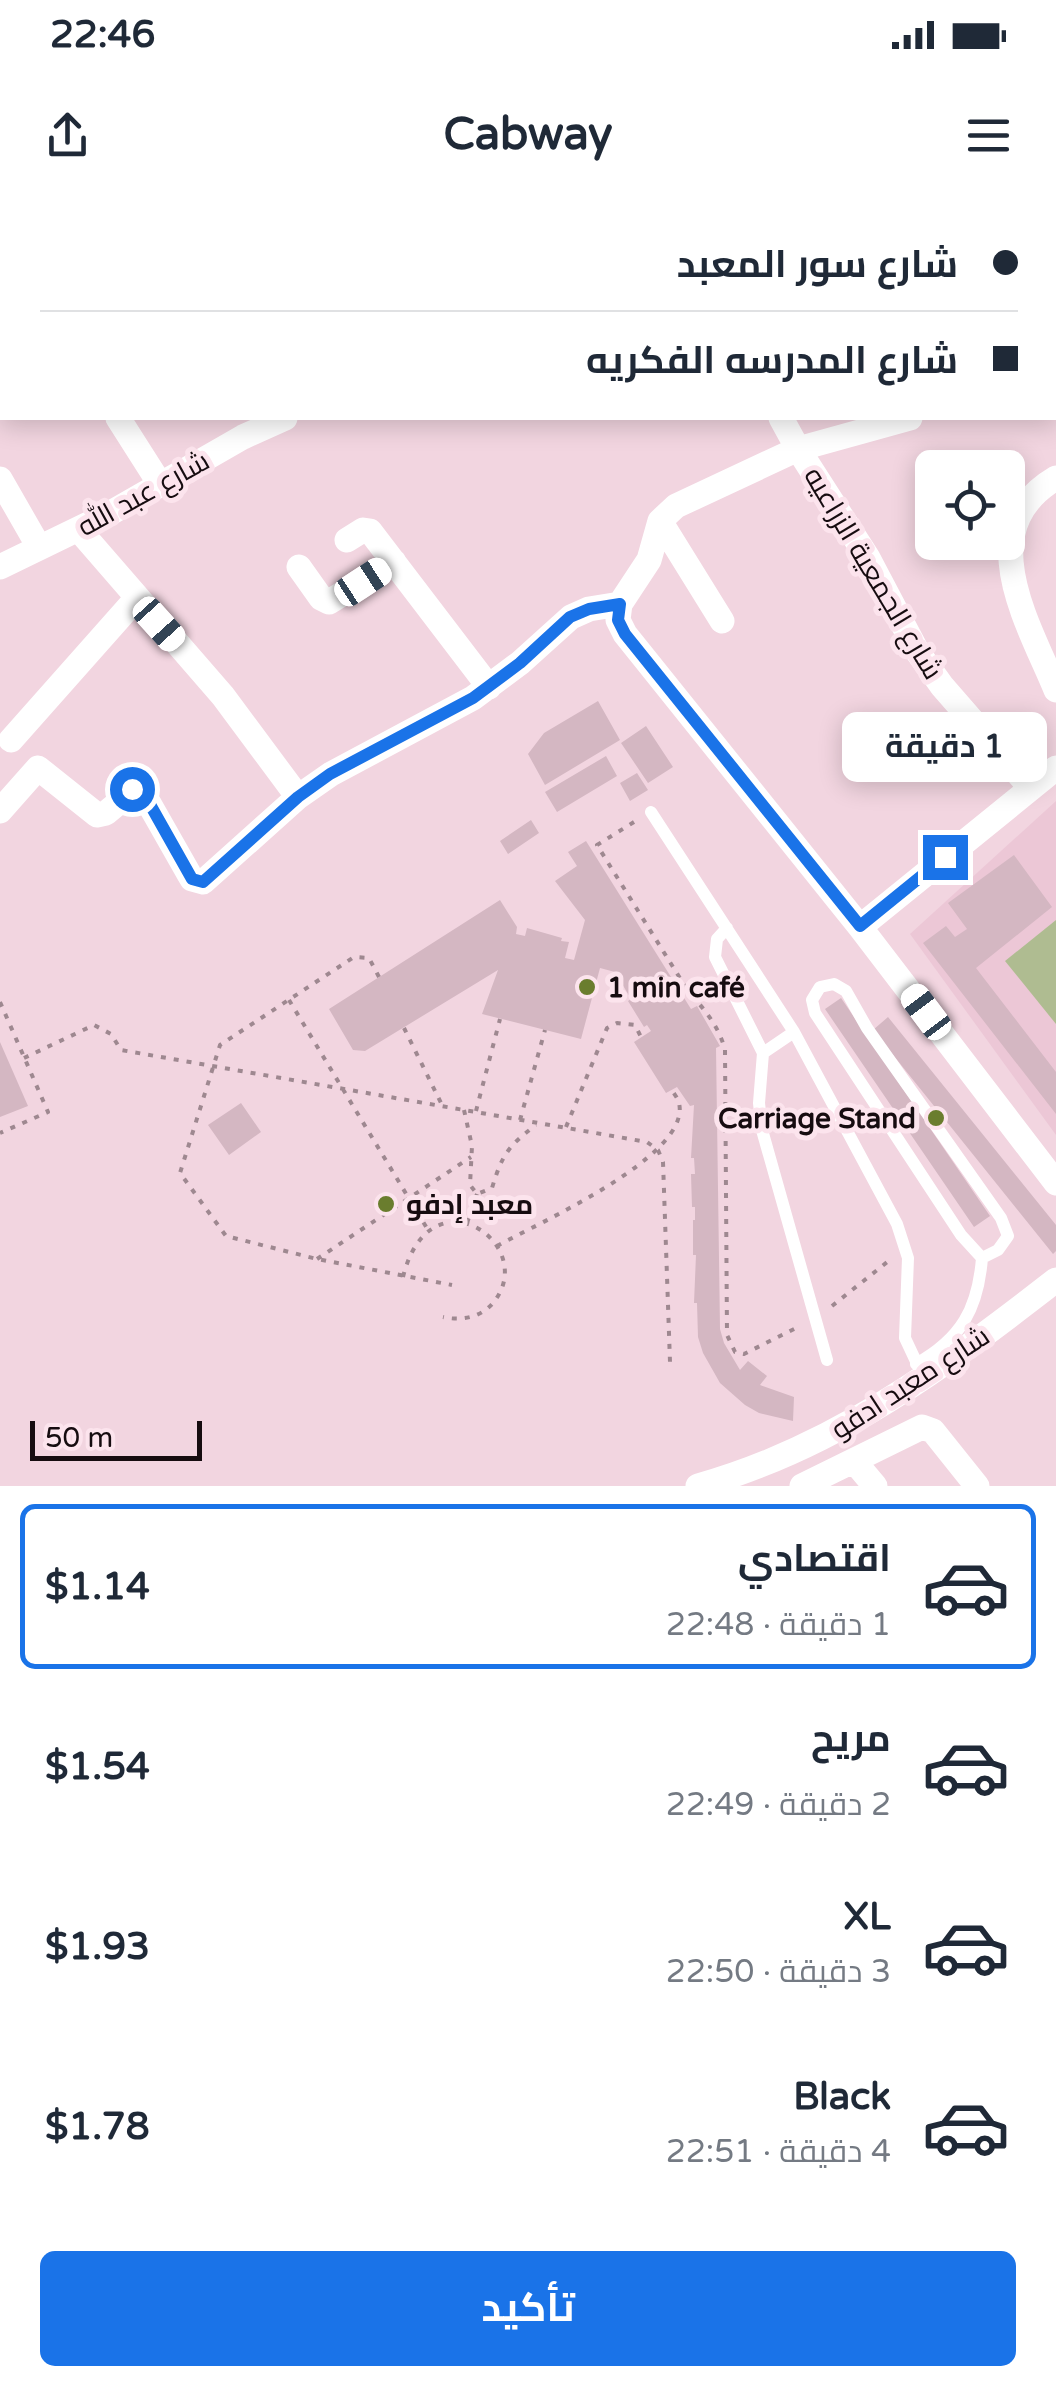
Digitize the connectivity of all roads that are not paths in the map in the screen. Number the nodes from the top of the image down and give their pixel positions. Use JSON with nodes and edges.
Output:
{"nodes":[{"id":1,"x":119,"y":420,"type":"edge"},
{"id":2,"x":279,"y":420,"type":"edge"},
{"id":3,"x":783,"y":420,"type":"edge"},
{"id":4,"x":903,"y":420,"type":"edge"},
{"id":5,"x":798,"y":449,"type":"junction"},
{"id":6,"x":0,"y":478,"type":"edge"},
{"id":7,"x":1056,"y":478,"type":"edge"},
{"id":8,"x":160,"y":484,"type":"junction"},
{"id":9,"x":660,"y":521,"type":"junction"},
{"id":10,"x":79,"y":530,"type":"junction"},
{"id":11,"x":347,"y":540,"type":"dead end"},
{"id":12,"x":39,"y":547,"type":"junction"},
{"id":13,"x":394,"y":562,"type":"junction"},
{"id":14,"x":0,"y":567,"type":"edge"},
{"id":15,"x":299,"y":567,"type":"dead end"},
{"id":16,"x":136,"y":598,"type":"junction"},
{"id":17,"x":620,"y":604,"type":"junction"},
{"id":18,"x":722,"y":621,"type":"dead end"},
{"id":19,"x":489,"y":687,"type":"junction"},
{"id":20,"x":1056,"y":690,"type":"edge"},
{"id":21,"x":6,"y":734,"type":"edge"},
{"id":22,"x":38,"y":768,"type":"junction"},
{"id":23,"x":1056,"y":768,"type":"edge"},
{"id":24,"x":1030,"y":787,"type":"junction"},
{"id":25,"x":298,"y":797,"type":"junction"},
{"id":26,"x":0,"y":811,"type":"edge"},
{"id":27,"x":651,"y":812,"type":"road end"},
{"id":28,"x":860,"y":926,"type":"junction"},
{"id":29,"x":727,"y":928,"type":"junction"},
{"id":30,"x":794,"y":1032,"type":"junction"},
{"id":31,"x":763,"y":1053,"type":"junction"},
{"id":32,"x":1056,"y":1183,"type":"edge"},
{"id":33,"x":982,"y":1258,"type":"junction"},
{"id":34,"x":1056,"y":1280,"type":"edge"},
{"id":35,"x":827,"y":1360,"type":"dead end"},
{"id":36,"x":920,"y":1372,"type":"junction"},
{"id":37,"x":854,"y":1461,"type":"junction"},
{"id":38,"x":698,"y":1486,"type":"edge"},
{"id":39,"x":802,"y":1486,"type":"edge"},
{"id":40,"x":875,"y":1486,"type":"edge"},
{"id":41,"x":978,"y":1486,"type":"edge"}],
"edges":[{"from":1,"to":8,"type":"street"},
{"from":2,"to":8,"type":"street","name":"شارع عبد الله"},
{"from":3,"to":5,"type":"street","name":"شارع الجمعية الزراعيه"},
{"from":4,"to":5,"type":"street"},
{"from":5,"to":9,"type":"street"},
{"from":5,"to":24,"type":"street","name":"شارع الجمعية الزراعيه"},
{"from":6,"to":12,"type":"street"},
{"from":7,"to":20,"type":"street"},
{"from":8,"to":10,"type":"street","name":"شارع عبد الله"},
{"from":9,"to":17,"type":"street"},
{"from":9,"to":18,"type":"street"},
{"from":10,"to":12,"type":"street","name":"شارع عبد الله"},
{"from":10,"to":16,"type":"street"},
{"from":11,"to":13,"type":"street"},
{"from":12,"to":14,"type":"street","name":"شارع عبد الله"},
{"from":13,"to":15,"type":"street"},
{"from":13,"to":19,"type":"street"},
{"from":16,"to":21,"type":"street"},
{"from":16,"to":25,"type":"street"},
{"from":17,"to":19,"type":"street"},
{"from":17,"to":28,"type":"street"},
{"from":19,"to":25,"type":"street"},
{"from":21,"to":22,"type":"street"},
{"from":22,"to":25,"type":"street"},
{"from":22,"to":26,"type":"street"},
{"from":23,"to":24,"type":"street"},
{"from":24,"to":28,"type":"street"},
{"from":27,"to":29,"type":"lane"},
{"from":28,"to":32,"type":"street"},
{"from":29,"to":30,"type":"lane"},
{"from":29,"to":31,"type":"lane"},
{"from":30,"to":31,"type":"lane"},
{"from":30,"to":36,"type":"lane"},
{"from":31,"to":35,"type":"lane"},
{"from":33,"to":33,"type":"lane"},
{"from":33,"to":36,"type":"lane"},
{"from":34,"to":36,"type":"street","name":"شارع معبد ادفو"},
{"from":36,"to":38,"type":"street","name":"شارع معبد ادفو"},
{"from":37,"to":39,"type":"street"},
{"from":37,"to":40,"type":"street"},
{"from":37,"to":41,"type":"street"}]}
